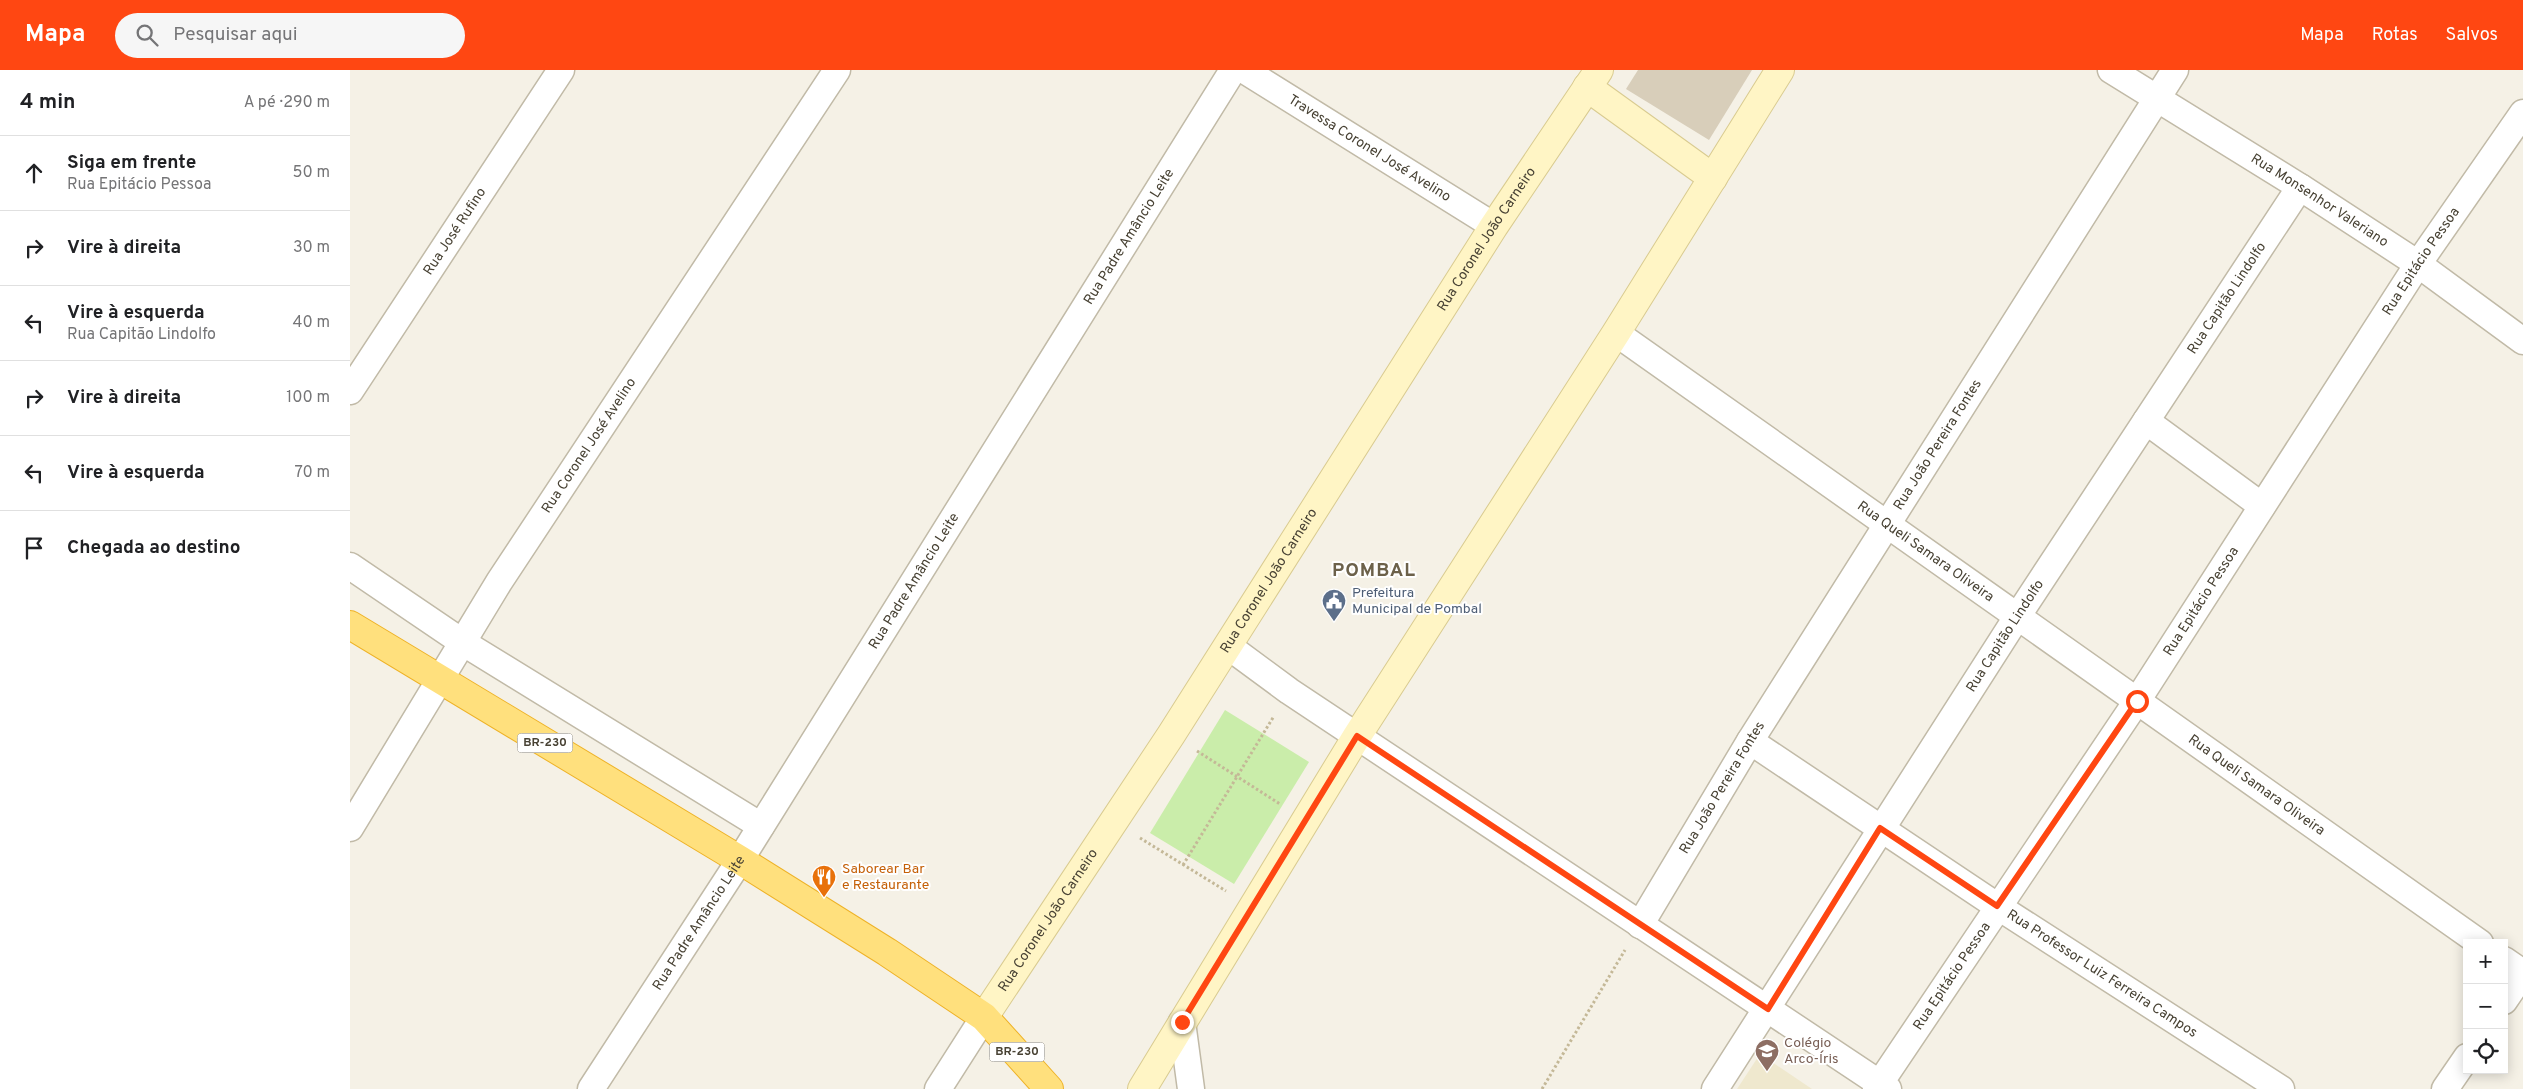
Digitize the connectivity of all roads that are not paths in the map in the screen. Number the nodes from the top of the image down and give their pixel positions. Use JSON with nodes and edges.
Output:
{"nodes":[{"id":1,"x":561,"y":70,"type":"edge"},
{"id":2,"x":837,"y":70,"type":"edge"},
{"id":3,"x":1233,"y":70,"type":"edge"},
{"id":4,"x":1244,"y":70,"type":"edge"},
{"id":5,"x":1780,"y":70,"type":"edge"},
{"id":6,"x":2111,"y":70,"type":"edge"},
{"id":7,"x":2175,"y":70,"type":"edge"},
{"id":8,"x":1593,"y":79,"type":"edge"},
{"id":9,"x":2156,"y":99,"type":"junction"},
{"id":10,"x":2523,"y":113,"type":"edge"},
{"id":11,"x":1713,"y":178,"type":"junction"},
{"id":12,"x":2300,"y":187,"type":"junction"},
{"id":13,"x":1494,"y":226,"type":"junction"},
{"id":14,"x":2418,"y":264,"type":"junction"},
{"id":15,"x":1616,"y":334,"type":"junction"},
{"id":16,"x":2523,"y":340,"type":"edge"},
{"id":17,"x":350,"y":391,"type":"edge"},
{"id":18,"x":2146,"y":421,"type":"junction"},
{"id":19,"x":2262,"y":506,"type":"junction"},
{"id":20,"x":1887,"y":525,"type":"junction"},
{"id":21,"x":350,"y":566,"type":"edge"},
{"id":22,"x":2017,"y":617,"type":"junction"},
{"id":23,"x":350,"y":626,"type":"edge"},
{"id":24,"x":462,"y":642,"type":"junction"},
{"id":25,"x":1228,"y":646,"type":"junction"},
{"id":26,"x":439,"y":680,"type":"junction"},
{"id":27,"x":2137,"y":701,"type":"junction"},
{"id":28,"x":1357,"y":736,"type":"junction"},
{"id":29,"x":1750,"y":741,"type":"junction"},
{"id":30,"x":761,"y":826,"type":"junction"},
{"id":31,"x":350,"y":828,"type":"edge"},
{"id":32,"x":1880,"y":828,"type":"junction"},
{"id":33,"x":740,"y":860,"type":"junction"},
{"id":34,"x":1997,"y":906,"type":"junction"},
{"id":35,"x":1640,"y":925,"type":"junction"},
{"id":36,"x":2474,"y":939,"type":"edge"},
{"id":37,"x":2508,"y":963,"type":"edge"},
{"id":38,"x":2523,"y":973,"type":"edge"},
{"id":39,"x":2508,"y":995,"type":"edge"},
{"id":40,"x":1768,"y":1009,"type":"junction"},
{"id":41,"x":984,"y":1017,"type":"junction"},
{"id":42,"x":1182,"y":1022,"type":"junction"},
{"id":43,"x":2463,"y":1063,"type":"edge"},
{"id":44,"x":1882,"y":1087,"type":"edge"},
{"id":45,"x":591,"y":1089,"type":"edge"},
{"id":46,"x":938,"y":1089,"type":"edge"},
{"id":47,"x":1049,"y":1089,"type":"edge"},
{"id":48,"x":1142,"y":1089,"type":"edge"},
{"id":49,"x":1192,"y":1089,"type":"edge"},
{"id":50,"x":1715,"y":1089,"type":"edge"},
{"id":51,"x":2280,"y":1089,"type":"edge"},
{"id":52,"x":2445,"y":1089,"type":"edge"}],
"edges":[{"from":1,"to":17,"type":"street","name":"Rua José Rufino"},
{"from":2,"to":24,"type":"street","name":"Rua Coronel José Avelino"},
{"from":3,"to":30,"type":"street","name":"Rua Padre Amâncio Leite"},
{"from":4,"to":13,"type":"street","name":"Travessa Coronel José Avelino"},
{"from":5,"to":11,"type":"main road"},
{"from":6,"to":9,"type":"street","name":"Rua Monsenhor Valeriano"},
{"from":7,"to":9,"type":"street","name":"Rua João Pereira Fontes"},
{"from":8,"to":11,"type":"main road"},
{"from":8,"to":13,"type":"main road","name":"Rua Coronel João Carneiro"},
{"from":9,"to":12,"type":"street","name":"Rua Monsenhor Valeriano"},
{"from":9,"to":20,"type":"street","name":"Rua João Pereira Fontes"},
{"from":10,"to":14,"type":"street","name":"Rua Epitácio Pessoa"},
{"from":11,"to":15,"type":"main road"},
{"from":12,"to":14,"type":"street","name":"Rua Monsenhor Valeriano"},
{"from":12,"to":18,"type":"street","name":"Rua Capitão Lindolfo"},
{"from":13,"to":25,"type":"main road","name":"Rua Coronel João Carneiro"},
{"from":14,"to":16,"type":"street","name":"Rua Monsenhor Valeriano"},
{"from":14,"to":19,"type":"street","name":"Rua Epitácio Pessoa"},
{"from":15,"to":20,"type":"street","name":"Rua Queli Samara Oliveira"},
{"from":15,"to":28,"type":"main road"},
{"from":18,"to":19,"type":"street"},
{"from":18,"to":22,"type":"street","name":"Rua Capitão Lindolfo"},
{"from":19,"to":27,"type":"street","name":"Rua Epitácio Pessoa"},
{"from":20,"to":22,"type":"street","name":"Rua Queli Samara Oliveira"},
{"from":20,"to":29,"type":"street","name":"Rua João Pereira Fontes"},
{"from":21,"to":24,"type":"street"},
{"from":22,"to":27,"type":"street","name":"Rua Queli Samara Oliveira"},
{"from":22,"to":32,"type":"street","name":"Rua Capitão Lindolfo"},
{"from":23,"to":26,"type":"highway","number":"BR-230"},
{"from":24,"to":26,"type":"street","name":"Rua Coronel José Avelino"},
{"from":24,"to":30,"type":"street"},
{"from":25,"to":28,"type":"street"},
{"from":25,"to":41,"type":"main road","name":"Rua Coronel João Carneiro"},
{"from":26,"to":31,"type":"street","name":"Rua Coronel José Avelino"},
{"from":26,"to":33,"type":"highway","number":"BR-230"},
{"from":27,"to":34,"type":"street","name":"Rua Epitácio Pessoa"},
{"from":27,"to":36,"type":"street","name":"Rua Queli Samara Oliveira"},
{"from":28,"to":35,"type":"street"},
{"from":28,"to":42,"type":"main road"},
{"from":29,"to":32,"type":"street","name":"Rua Professor Luiz Ferreira Campos"},
{"from":29,"to":35,"type":"street","name":"Rua João Pereira Fontes"},
{"from":30,"to":33,"type":"street","name":"Rua Padre Amâncio Leite"},
{"from":32,"to":34,"type":"street","name":"Rua Professor Luiz Ferreira Campos"},
{"from":32,"to":40,"type":"street","name":"Rua Capitão Lindolfo"},
{"from":33,"to":41,"type":"highway","number":"BR-230"},
{"from":33,"to":45,"type":"street","name":"Rua Padre Amâncio Leite"},
{"from":34,"to":44,"type":"street","name":"Rua Epitácio Pessoa"},
{"from":34,"to":51,"type":"street","name":"Rua Professor Luiz Ferreira Campos"},
{"from":35,"to":40,"type":"street"},
{"from":37,"to":38,"type":"street"},
{"from":38,"to":39,"type":"street"},
{"from":40,"to":44,"type":"street"},
{"from":40,"to":50,"type":"street","name":"Rua Capitão Lindolfo"},
{"from":41,"to":46,"type":"street","name":"Rua Coronel João Carneiro"},
{"from":41,"to":47,"type":"highway","number":"BR-230"},
{"from":42,"to":48,"type":"main road"},
{"from":42,"to":49,"type":"street"},
{"from":43,"to":52,"type":"street"}]}
